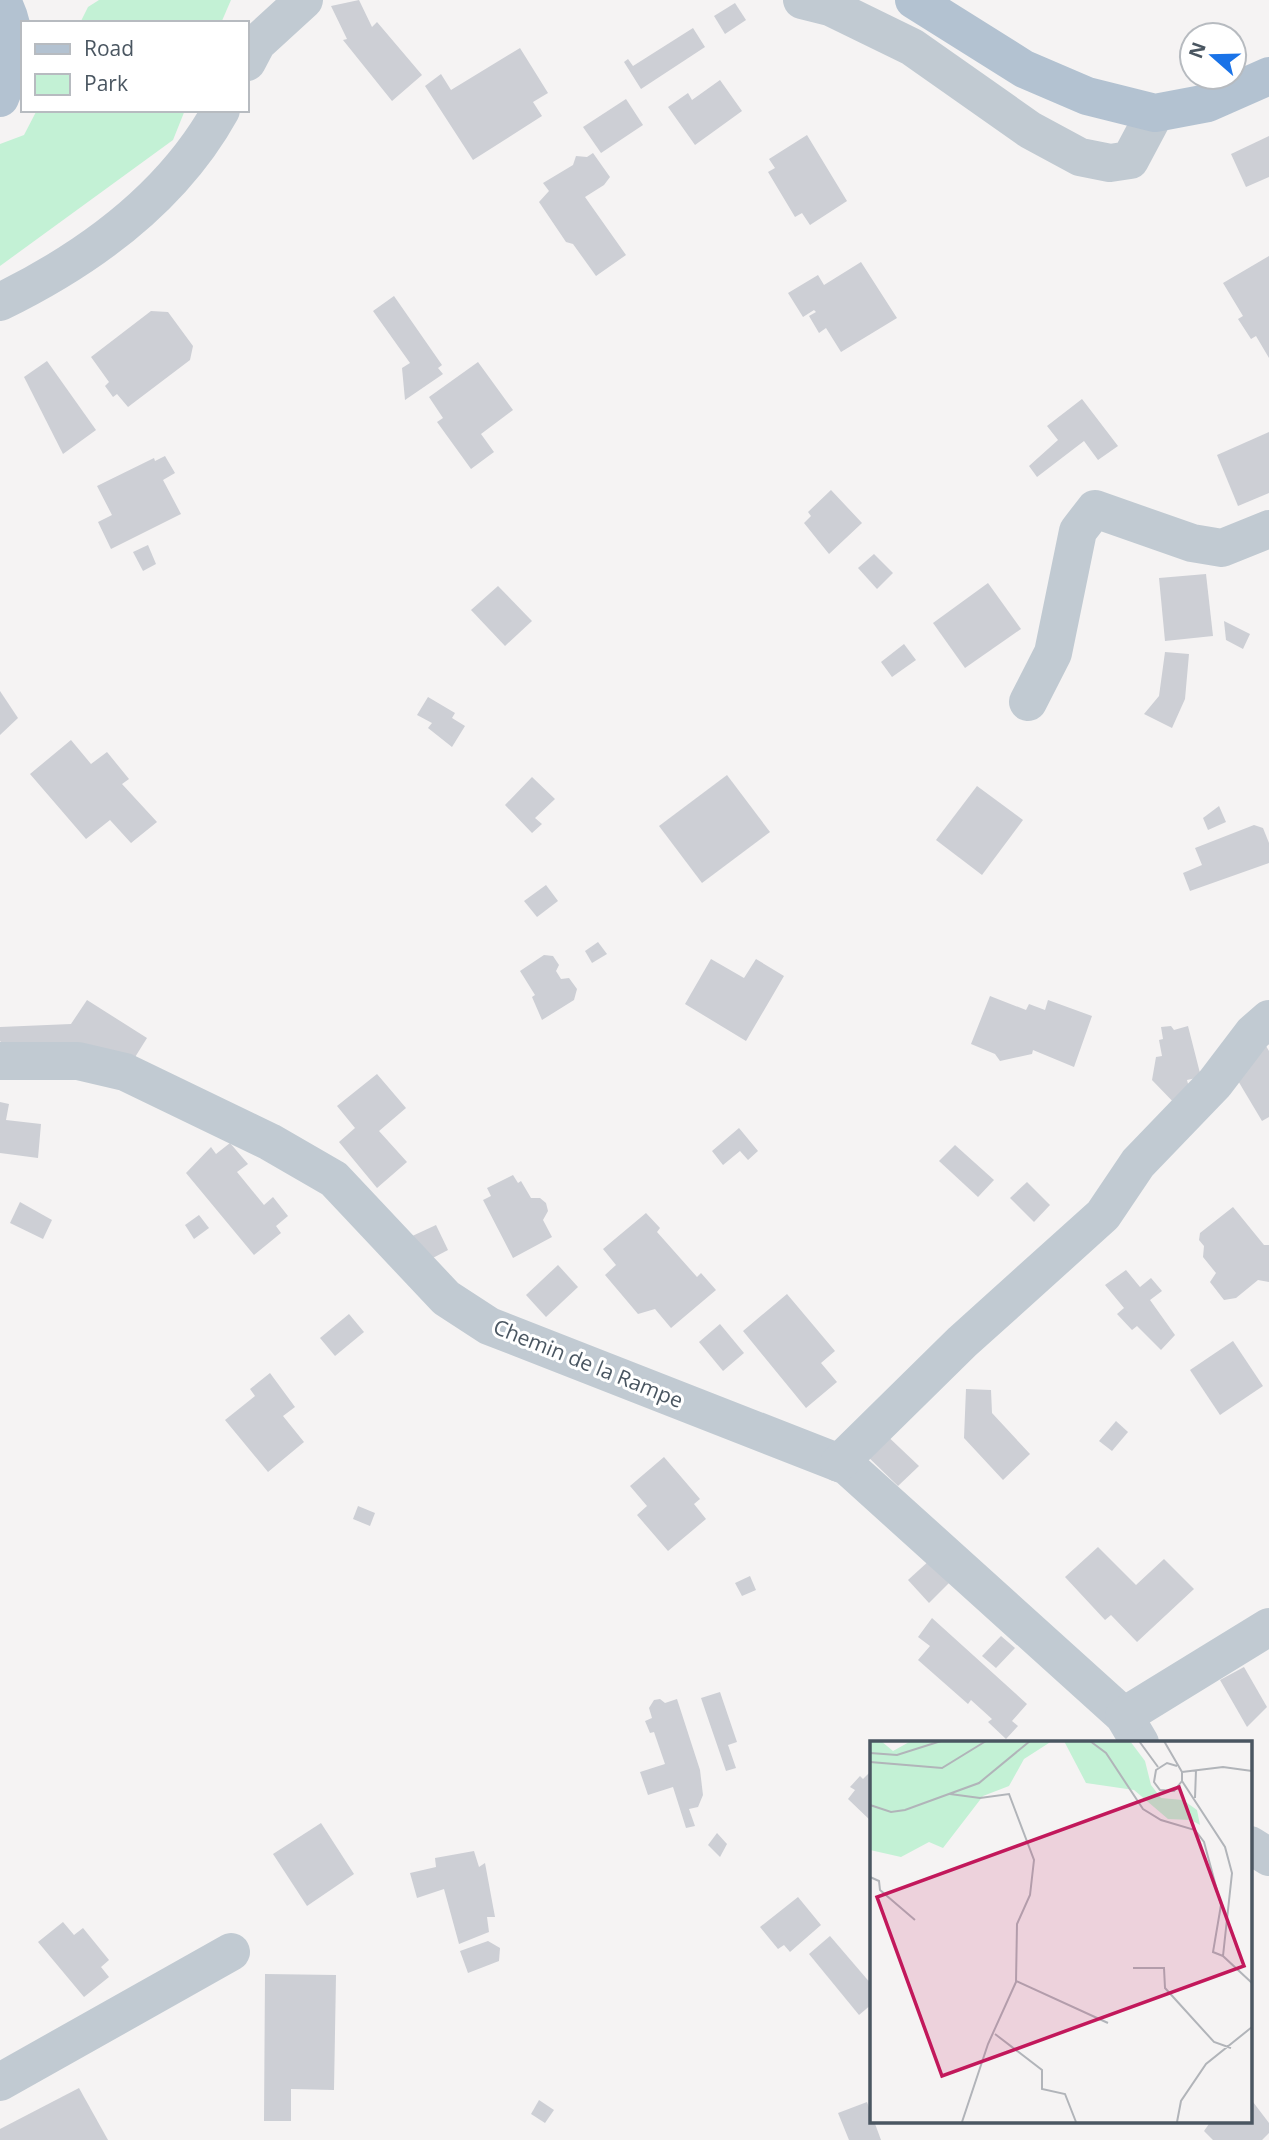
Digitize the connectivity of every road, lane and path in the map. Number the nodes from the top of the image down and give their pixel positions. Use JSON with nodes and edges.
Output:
{"nodes":[{"id":1,"x":304,"y":0,"type":"edge"},
{"id":2,"x":802,"y":0,"type":"edge"},
{"id":3,"x":914,"y":0,"type":"edge"},
{"id":4,"x":6,"y":3,"type":"edge"},
{"id":5,"x":248,"y":60,"type":"edge"},
{"id":6,"x":1269,"y":76,"type":"edge"},
{"id":7,"x":0,"y":98,"type":"edge"},
{"id":8,"x":220,"y":112,"type":"edge"},
{"id":9,"x":1155,"y":113,"type":"junction"},
{"id":10,"x":0,"y":302,"type":"edge"},
{"id":11,"x":1269,"y":529,"type":"edge"},
{"id":12,"x":1028,"y":702,"type":"dead end"},
{"id":13,"x":1269,"y":1020,"type":"edge"},
{"id":14,"x":0,"y":1061,"type":"edge"},
{"id":15,"x":839,"y":1462,"type":"junction"},
{"id":16,"x":1269,"y":1628,"type":"edge"},
{"id":17,"x":1132,"y":1729,"type":"edge"},
{"id":18,"x":1252,"y":1846,"type":"edge"},
{"id":19,"x":1269,"y":1857,"type":"edge"},
{"id":20,"x":231,"y":1952,"type":"dead end"},
{"id":21,"x":0,"y":2082,"type":"edge"}],
"edges":[{"from":1,"to":5,"type":"street"},
{"from":2,"to":9,"type":"street"},
{"from":3,"to":9,"type":"main road"},
{"from":4,"to":7,"type":"main road"},
{"from":6,"to":9,"type":"main road"},
{"from":8,"to":10,"type":"street"},
{"from":11,"to":12,"type":"street"},
{"from":13,"to":15,"type":"street"},
{"from":14,"to":15,"type":"street","name":"Chemin de la Rampe"},
{"from":15,"to":17,"type":"street","name":"Chemin de la Rampe"},
{"from":16,"to":17,"type":"street"},
{"from":18,"to":19,"type":"street"},
{"from":20,"to":21,"type":"street"}]}
